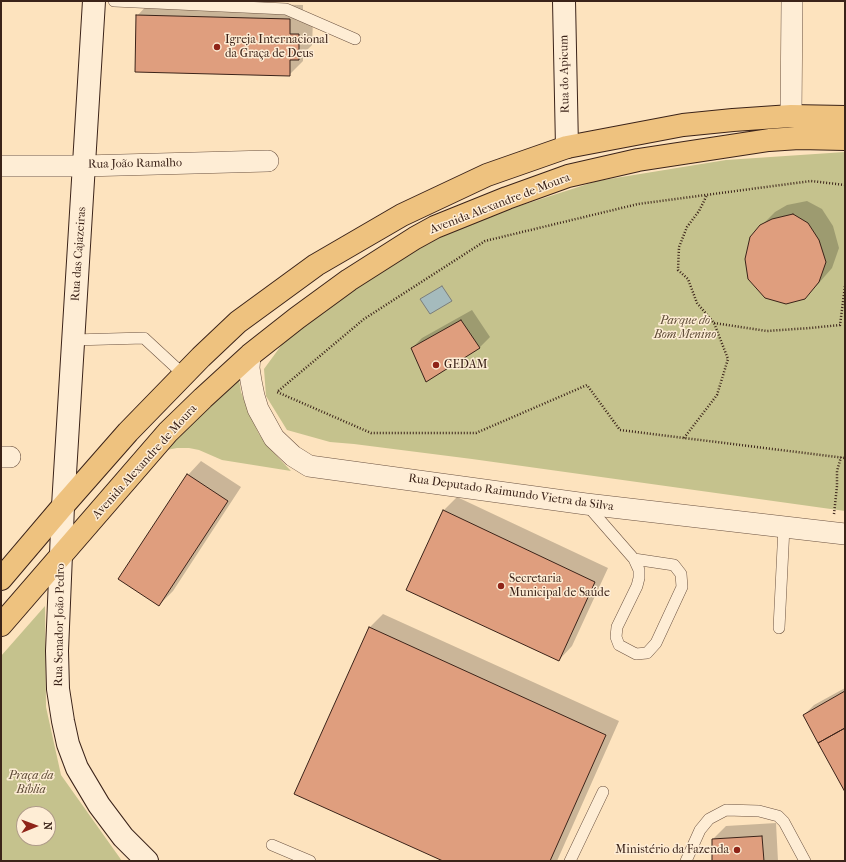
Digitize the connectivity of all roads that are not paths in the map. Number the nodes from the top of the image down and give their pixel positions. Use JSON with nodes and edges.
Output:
{"nodes":[{"id":1,"x":94,"y":1,"type":"edge"},
{"id":2,"x":114,"y":1,"type":"edge"},
{"id":3,"x":564,"y":1,"type":"edge"},
{"id":4,"x":792,"y":1,"type":"edge"},
{"id":5,"x":355,"y":39,"type":"dead end"},
{"id":6,"x":791,"y":116,"type":"junction"},
{"id":7,"x":845,"y":117,"type":"edge"},
{"id":8,"x":652,"y":131,"type":"junction"},
{"id":9,"x":845,"y":139,"type":"edge"},
{"id":10,"x":567,"y":147,"type":"junction"},
{"id":11,"x":638,"y":160,"type":"junction"},
{"id":12,"x":268,"y":161,"type":"dead end"},
{"id":13,"x":1,"y":166,"type":"edge"},
{"id":14,"x":84,"y":166,"type":"junction"},
{"id":15,"x":435,"y":227,"type":"junction"},
{"id":16,"x":73,"y":340,"type":"junction"},
{"id":17,"x":250,"y":355,"type":"junction"},
{"id":18,"x":184,"y":375,"type":"junction"},
{"id":19,"x":586,"y":504,"type":"junction"},
{"id":20,"x":104,"y":505,"type":"junction"},
{"id":21,"x":63,"y":506,"type":"junction"},
{"id":22,"x":784,"y":528,"type":"junction"},
{"id":23,"x":839,"y":533,"type":"edge"},
{"id":24,"x":60,"y":556,"type":"junction"},
{"id":25,"x":634,"y":559,"type":"junction"},
{"id":26,"x":1,"y":579,"type":"edge"},
{"id":27,"x":1,"y":625,"type":"edge"},
{"id":28,"x":779,"y":628,"type":"dead end"},
{"id":29,"x":603,"y":792,"type":"dead end"},
{"id":30,"x":272,"y":844,"type":"dead end"},
{"id":31,"x":147,"y":861,"type":"edge"},
{"id":32,"x":310,"y":861,"type":"edge"},
{"id":33,"x":570,"y":861,"type":"edge"},
{"id":34,"x":686,"y":861,"type":"edge"},
{"id":35,"x":805,"y":861,"type":"edge"}],
"edges":[{"from":1,"to":14,"type":"main road","name":"Rua das Cajazeiras"},
{"from":2,"to":5,"type":"lane"},
{"from":3,"to":10,"type":"main road","name":"Rua do Apicum"},
{"from":4,"to":6,"type":"street"},
{"from":6,"to":7,"type":"main road"},
{"from":6,"to":8,"type":"main road"},
{"from":8,"to":10,"type":"main road"},
{"from":8,"to":11,"type":"main road"},
{"from":9,"to":11,"type":"main road","name":"Avenida Alexandre de Moura"},
{"from":10,"to":15,"type":"main road"},
{"from":10,"to":18,"type":"main road"},
{"from":11,"to":15,"type":"main road","name":"Avenida Alexandre de Moura"},
{"from":12,"to":14,"type":"street","name":"Rua João Ramalho"},
{"from":13,"to":14,"type":"street","name":"Rua João Ramalho"},
{"from":14,"to":16,"type":"main road","name":"Rua das Cajazeiras"},
{"from":15,"to":17,"type":"main road","name":"Avenida Alexandre de Moura"},
{"from":16,"to":18,"type":"lane"},
{"from":16,"to":21,"type":"main road","name":"Rua das Cajazeiras"},
{"from":17,"to":19,"type":"street","name":"Rua Deputado Raimundo Vietra da Silva"},
{"from":17,"to":20,"type":"main road","name":"Avenida Alexandre de Moura"},
{"from":18,"to":21,"type":"main road"},
{"from":19,"to":22,"type":"street","name":"Rua Deputado Raimundo Vietra da Silva"},
{"from":19,"to":25,"type":"lane"},
{"from":20,"to":21,"type":"main road"},
{"from":20,"to":24,"type":"main road","name":"Avenida Alexandre de Moura"},
{"from":21,"to":24,"type":"main road","name":"Rua Senador João Pedro"},
{"from":21,"to":26,"type":"main road"},
{"from":22,"to":23,"type":"street","name":"Rua Deputado Raimundo Vietra da Silva"},
{"from":22,"to":28,"type":"lane"},
{"from":24,"to":27,"type":"main road","name":"Avenida Alexandre de Moura"},
{"from":24,"to":31,"type":"main road","name":"Rua Senador João Pedro"},
{"from":25,"to":25,"type":"lane"},
{"from":29,"to":33,"type":"lane"},
{"from":30,"to":32,"type":"lane"},
{"from":34,"to":35,"type":"lane"}]}
